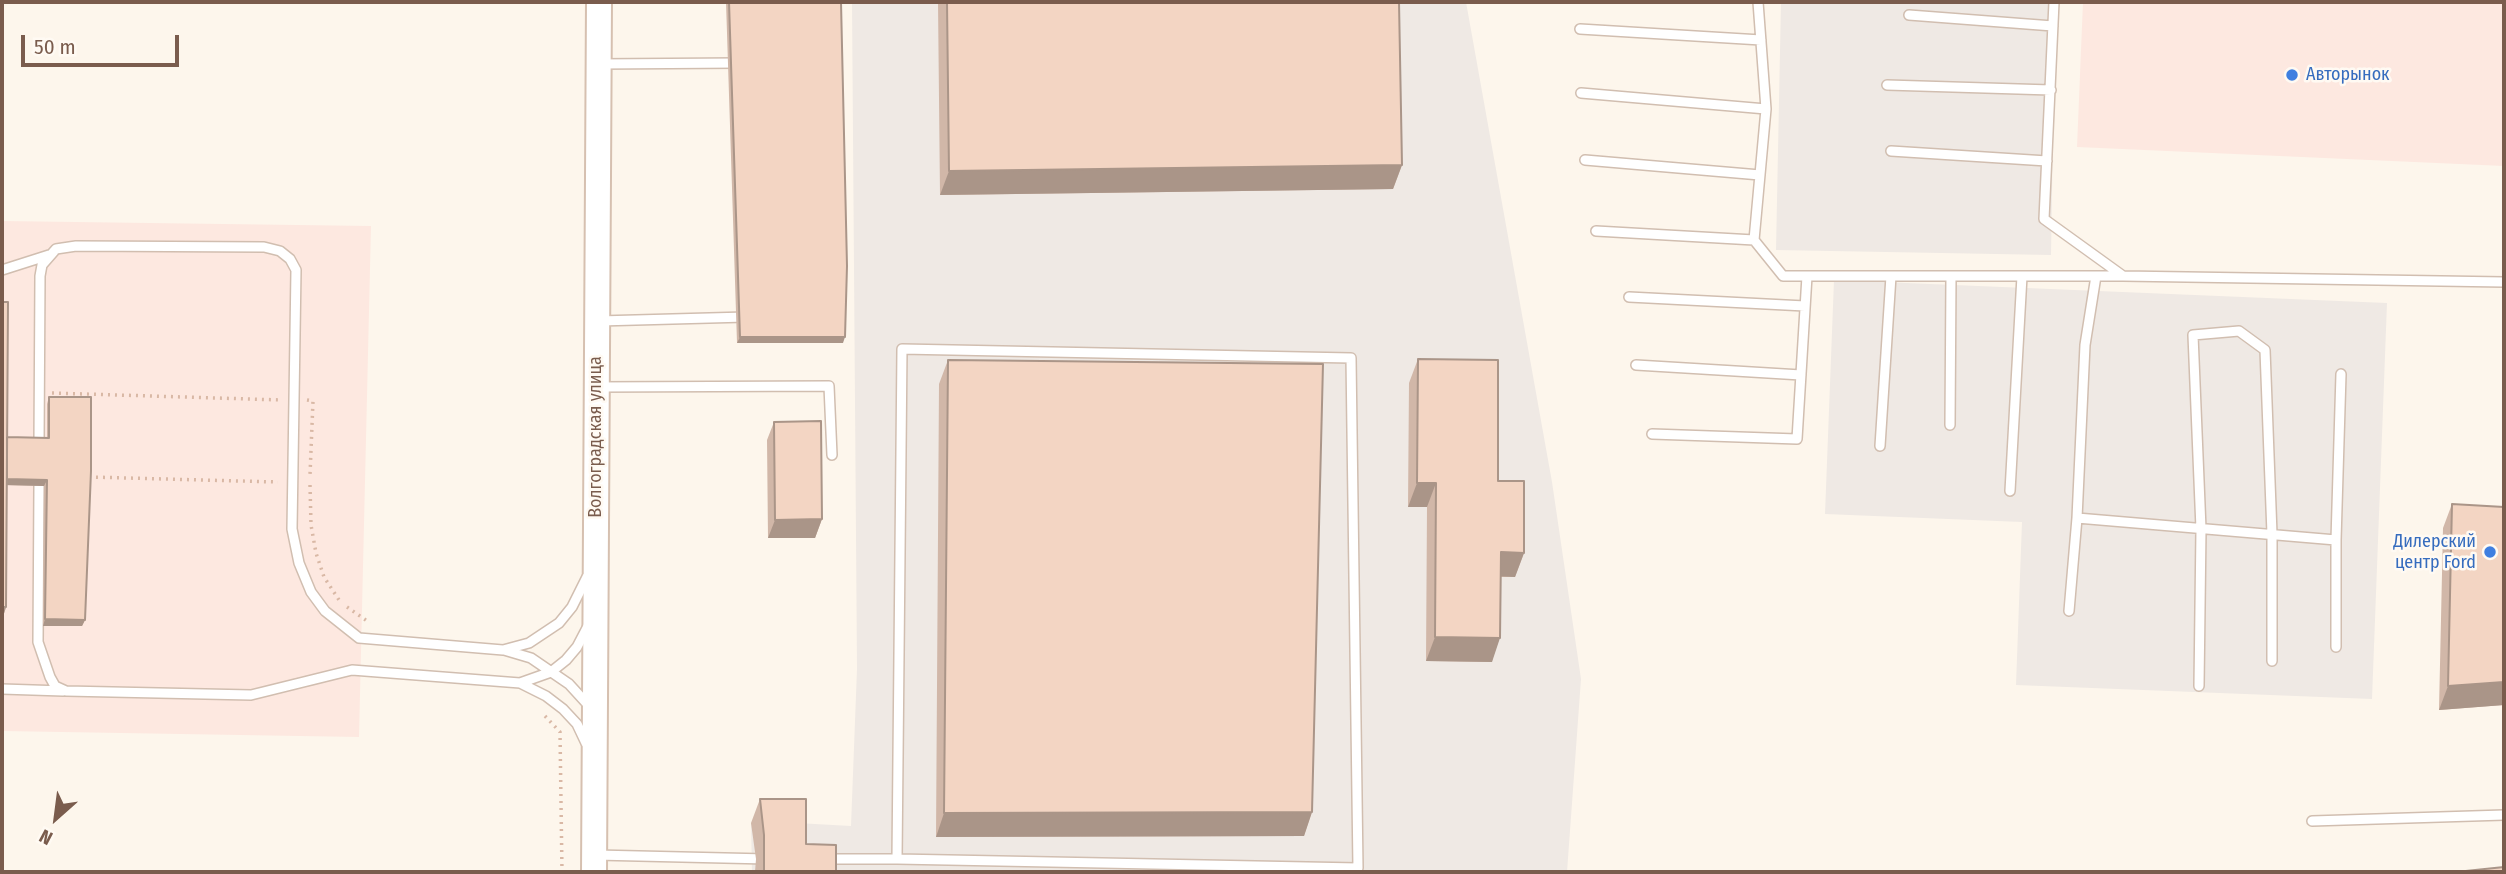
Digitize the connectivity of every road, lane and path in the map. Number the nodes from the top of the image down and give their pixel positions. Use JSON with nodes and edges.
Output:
{"nodes":[{"id":1,"x":599,"y":2,"type":"edge"},
{"id":2,"x":1758,"y":2,"type":"edge"},
{"id":3,"x":2054,"y":2,"type":"edge"},
{"id":4,"x":1909,"y":15,"type":"dead end"},
{"id":5,"x":2053,"y":26,"type":"junction"},
{"id":6,"x":1580,"y":29,"type":"dead end"},
{"id":7,"x":1761,"y":40,"type":"junction"},
{"id":8,"x":754,"y":63,"type":"edge"},
{"id":9,"x":598,"y":64,"type":"junction"},
{"id":10,"x":1887,"y":85,"type":"dead end"},
{"id":11,"x":2050,"y":90,"type":"junction"},
{"id":12,"x":1581,"y":93,"type":"dead end"},
{"id":13,"x":1766,"y":109,"type":"junction"},
{"id":14,"x":1891,"y":151,"type":"dead end"},
{"id":15,"x":1585,"y":160,"type":"dead end"},
{"id":16,"x":2047,"y":161,"type":"junction"},
{"id":17,"x":1760,"y":175,"type":"junction"},
{"id":18,"x":1596,"y":232,"type":"dead end"},
{"id":19,"x":1754,"y":240,"type":"junction"},
{"id":20,"x":49,"y":255,"type":"junction"},
{"id":21,"x":2,"y":270,"type":"edge"},
{"id":22,"x":1807,"y":276,"type":"junction"},
{"id":23,"x":1891,"y":276,"type":"junction"},
{"id":24,"x":1951,"y":276,"type":"junction"},
{"id":25,"x":2022,"y":276,"type":"junction"},
{"id":26,"x":2096,"y":276,"type":"junction"},
{"id":27,"x":2123,"y":276,"type":"junction"},
{"id":28,"x":2504,"y":282,"type":"edge"},
{"id":29,"x":1629,"y":297,"type":"dead end"},
{"id":30,"x":1805,"y":306,"type":"junction"},
{"id":31,"x":759,"y":317,"type":"edge"},
{"id":32,"x":597,"y":321,"type":"junction"},
{"id":33,"x":1636,"y":365,"type":"dead end"},
{"id":34,"x":2341,"y":374,"type":"dead end"},
{"id":35,"x":1801,"y":375,"type":"junction"},
{"id":36,"x":597,"y":387,"type":"junction"},
{"id":37,"x":39,"y":393,"type":"junction"},
{"id":38,"x":294,"y":400,"type":"junction"},
{"id":39,"x":1950,"y":425,"type":"dead end"},
{"id":40,"x":1652,"y":434,"type":"dead end"},
{"id":41,"x":38,"y":444,"type":"edge"},
{"id":42,"x":1880,"y":446,"type":"dead end"},
{"id":43,"x":832,"y":455,"type":"dead end"},
{"id":44,"x":89,"y":477,"type":"edge"},
{"id":45,"x":293,"y":482,"type":"junction"},
{"id":46,"x":39,"y":486,"type":"edge"},
{"id":47,"x":2010,"y":491,"type":"dead end"},
{"id":48,"x":2077,"y":518,"type":"junction"},
{"id":49,"x":2201,"y":528,"type":"junction"},
{"id":50,"x":2272,"y":534,"type":"junction"},
{"id":51,"x":2336,"y":540,"type":"junction"},
{"id":52,"x":596,"y":556,"type":"junction"},
{"id":53,"x":595,"y":595,"type":"junction"},
{"id":54,"x":2069,"y":611,"type":"dead end"},
{"id":55,"x":2336,"y":647,"type":"dead end"},
{"id":56,"x":503,"y":650,"type":"junction"},
{"id":57,"x":2272,"y":661,"type":"dead end"},
{"id":58,"x":551,"y":672,"type":"junction"},
{"id":59,"x":520,"y":683,"type":"junction"},
{"id":60,"x":2199,"y":686,"type":"dead end"},
{"id":61,"x":2,"y":689,"type":"edge"},
{"id":62,"x":66,"y":691,"type":"junction"},
{"id":63,"x":595,"y":714,"type":"junction"},
{"id":64,"x":594,"y":765,"type":"junction"},
{"id":65,"x":2504,"y":815,"type":"edge"},
{"id":66,"x":2312,"y":821,"type":"dead end"},
{"id":67,"x":781,"y":859,"type":"edge"},
{"id":68,"x":820,"y":859,"type":"edge"},
{"id":69,"x":897,"y":859,"type":"junction"},
{"id":70,"x":594,"y":863,"type":"edge"}],
"edges":[{"from":1,"to":9,"type":"main road","name":"Волгоградская улица"},
{"from":2,"to":7,"type":"lane"},
{"from":3,"to":5,"type":"lane"},
{"from":4,"to":5,"type":"lane"},
{"from":5,"to":11,"type":"lane"},
{"from":6,"to":7,"type":"lane"},
{"from":7,"to":13,"type":"lane"},
{"from":8,"to":9,"type":"lane"},
{"from":9,"to":32,"type":"main road","name":"Волгоградская улица"},
{"from":10,"to":11,"type":"lane"},
{"from":11,"to":16,"type":"lane"},
{"from":12,"to":13,"type":"lane"},
{"from":13,"to":17,"type":"lane"},
{"from":14,"to":16,"type":"lane"},
{"from":15,"to":17,"type":"lane"},
{"from":16,"to":27,"type":"lane"},
{"from":17,"to":19,"type":"lane"},
{"from":18,"to":19,"type":"lane"},
{"from":19,"to":22,"type":"lane"},
{"from":20,"to":21,"type":"lane"},
{"from":20,"to":37,"type":"lane"},
{"from":20,"to":38,"type":"lane"},
{"from":22,"to":23,"type":"lane"},
{"from":22,"to":30,"type":"lane"},
{"from":23,"to":24,"type":"lane"},
{"from":23,"to":42,"type":"lane"},
{"from":24,"to":25,"type":"lane"},
{"from":24,"to":39,"type":"lane"},
{"from":25,"to":26,"type":"lane"},
{"from":25,"to":47,"type":"lane"},
{"from":26,"to":27,"type":"lane"},
{"from":26,"to":48,"type":"lane"},
{"from":27,"to":28,"type":"lane"},
{"from":29,"to":30,"type":"lane"},
{"from":30,"to":35,"type":"lane"},
{"from":31,"to":32,"type":"lane"},
{"from":32,"to":36,"type":"main road","name":"Волгоградская улица"},
{"from":33,"to":35,"type":"lane"},
{"from":34,"to":51,"type":"lane"},
{"from":35,"to":40,"type":"lane"},
{"from":36,"to":43,"type":"lane"},
{"from":36,"to":52,"type":"main road","name":"Волгоградская улица"},
{"from":37,"to":38,"type":"path"},
{"from":37,"to":41,"type":"lane"},
{"from":38,"to":45,"type":"lane"},
{"from":38,"to":45,"type":"path"},
{"from":44,"to":45,"type":"path"},
{"from":45,"to":56,"type":"lane"},
{"from":46,"to":62,"type":"lane"},
{"from":48,"to":49,"type":"lane"},
{"from":48,"to":54,"type":"lane"},
{"from":49,"to":50,"type":"lane"},
{"from":49,"to":50,"type":"lane"},
{"from":49,"to":60,"type":"lane"},
{"from":50,"to":51,"type":"lane"},
{"from":50,"to":57,"type":"lane"},
{"from":51,"to":55,"type":"lane"},
{"from":52,"to":53,"type":"main road","name":"Волгоградская улица"},
{"from":52,"to":56,"type":"lane"},
{"from":53,"to":58,"type":"lane"},
{"from":53,"to":63,"type":"main road","name":"Волгоградская улица"},
{"from":56,"to":58,"type":"lane"},
{"from":58,"to":59,"type":"lane"},
{"from":58,"to":63,"type":"lane"},
{"from":59,"to":62,"type":"lane"},
{"from":59,"to":64,"type":"lane"},
{"from":61,"to":62,"type":"lane"},
{"from":63,"to":64,"type":"main road","name":"Волгоградская улица"},
{"from":64,"to":70,"type":"main road","name":"Волгоградская улица"},
{"from":65,"to":66,"type":"lane"},
{"from":67,"to":70,"type":"lane"},
{"from":68,"to":69,"type":"lane"},
{"from":69,"to":69,"type":"lane"}]}
